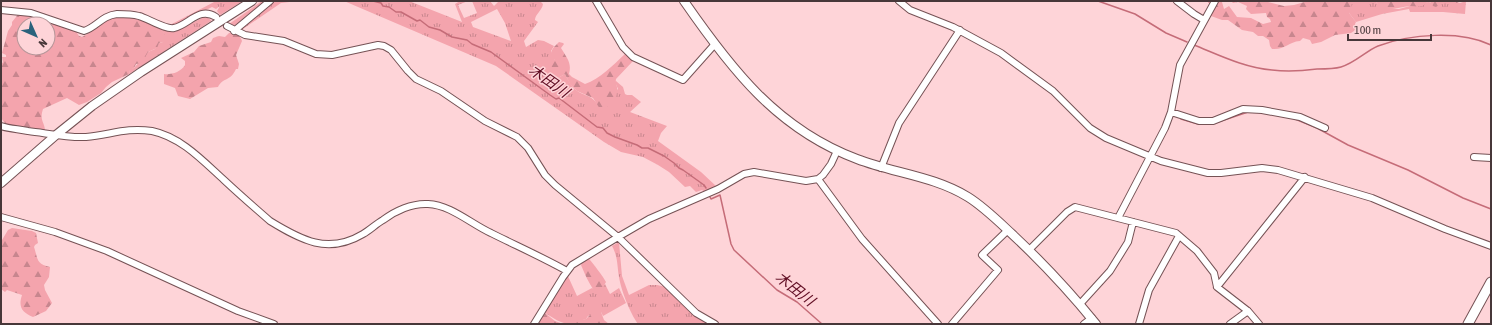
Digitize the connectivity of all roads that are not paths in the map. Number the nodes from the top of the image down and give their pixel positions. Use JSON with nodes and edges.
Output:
{"nodes":[{"id":1,"x":252,"y":1,"type":"edge"},
{"id":2,"x":270,"y":1,"type":"edge"},
{"id":3,"x":596,"y":1,"type":"edge"},
{"id":4,"x":684,"y":1,"type":"edge"},
{"id":5,"x":899,"y":1,"type":"edge"},
{"id":6,"x":1177,"y":1,"type":"edge"},
{"id":7,"x":1215,"y":1,"type":"edge"},
{"id":8,"x":1,"y":10,"type":"edge"},
{"id":9,"x":216,"y":17,"type":"dead end"},
{"id":10,"x":1204,"y":20,"type":"junction"},
{"id":11,"x":227,"y":26,"type":"dead end"},
{"id":12,"x":960,"y":30,"type":"junction"},
{"id":13,"x":234,"y":31,"type":"junction"},
{"id":14,"x":715,"y":44,"type":"junction"},
{"id":15,"x":1170,"y":112,"type":"junction"},
{"id":16,"x":1,"y":126,"type":"edge"},
{"id":17,"x":1325,"y":128,"type":"dead end"},
{"id":18,"x":56,"y":134,"type":"junction"},
{"id":19,"x":837,"y":151,"type":"junction"},
{"id":20,"x":1151,"y":156,"type":"junction"},
{"id":21,"x":1474,"y":157,"type":"dead end"},
{"id":22,"x":1491,"y":158,"type":"edge"},
{"id":23,"x":881,"y":168,"type":"junction"},
{"id":24,"x":1305,"y":177,"type":"junction"},
{"id":25,"x":818,"y":179,"type":"junction"},
{"id":26,"x":1,"y":183,"type":"edge"},
{"id":27,"x":1,"y":217,"type":"edge"},
{"id":28,"x":1118,"y":218,"type":"junction"},
{"id":29,"x":1133,"y":222,"type":"junction"},
{"id":30,"x":1008,"y":230,"type":"junction"},
{"id":31,"x":1179,"y":236,"type":"junction"},
{"id":32,"x":618,"y":237,"type":"junction"},
{"id":33,"x":1491,"y":246,"type":"edge"},
{"id":34,"x":1029,"y":250,"type":"junction"},
{"id":35,"x":567,"y":271,"type":"junction"},
{"id":36,"x":1491,"y":282,"type":"edge"},
{"id":37,"x":1217,"y":287,"type":"junction"},
{"id":38,"x":1080,"y":304,"type":"junction"},
{"id":39,"x":1248,"y":311,"type":"junction"},
{"id":40,"x":1094,"y":321,"type":"edge"},
{"id":41,"x":274,"y":324,"type":"edge"},
{"id":42,"x":534,"y":324,"type":"edge"},
{"id":43,"x":715,"y":324,"type":"edge"},
{"id":44,"x":938,"y":324,"type":"edge"},
{"id":45,"x":952,"y":324,"type":"edge"},
{"id":46,"x":1084,"y":324,"type":"edge"},
{"id":47,"x":1139,"y":324,"type":"edge"},
{"id":48,"x":1230,"y":324,"type":"edge"},
{"id":49,"x":1259,"y":324,"type":"edge"},
{"id":50,"x":1468,"y":324,"type":"edge"}],
"edges":[{"from":1,"to":18,"type":"street"},
{"from":2,"to":13,"type":"street"},
{"from":3,"to":14,"type":"street"},
{"from":4,"to":14,"type":"street"},
{"from":5,"to":12,"type":"street"},
{"from":6,"to":10,"type":"street"},
{"from":7,"to":10,"type":"street"},
{"from":8,"to":9,"type":"street"},
{"from":10,"to":15,"type":"street"},
{"from":11,"to":13,"type":"street"},
{"from":12,"to":20,"type":"street"},
{"from":12,"to":23,"type":"street"},
{"from":13,"to":32,"type":"street"},
{"from":14,"to":19,"type":"street"},
{"from":15,"to":17,"type":"street"},
{"from":15,"to":20,"type":"street"},
{"from":16,"to":18,"type":"street"},
{"from":18,"to":26,"type":"street"},
{"from":18,"to":35,"type":"street"},
{"from":19,"to":23,"type":"street"},
{"from":19,"to":25,"type":"street"},
{"from":20,"to":24,"type":"street"},
{"from":20,"to":28,"type":"street"},
{"from":21,"to":22,"type":"street"},
{"from":23,"to":30,"type":"street"},
{"from":24,"to":33,"type":"street"},
{"from":24,"to":37,"type":"street"},
{"from":25,"to":32,"type":"street"},
{"from":25,"to":44,"type":"street"},
{"from":27,"to":41,"type":"street"},
{"from":28,"to":29,"type":"street"},
{"from":28,"to":34,"type":"street"},
{"from":29,"to":31,"type":"street"},
{"from":29,"to":38,"type":"street"},
{"from":30,"to":34,"type":"street"},
{"from":30,"to":45,"type":"street"},
{"from":31,"to":37,"type":"street"},
{"from":31,"to":47,"type":"street"},
{"from":32,"to":35,"type":"street"},
{"from":32,"to":43,"type":"street"},
{"from":34,"to":38,"type":"street"},
{"from":35,"to":42,"type":"street"},
{"from":36,"to":50,"type":"main road"},
{"from":37,"to":39,"type":"street"},
{"from":38,"to":40,"type":"street"},
{"from":39,"to":48,"type":"street"},
{"from":39,"to":49,"type":"street"},
{"from":40,"to":46,"type":"street"}]}
